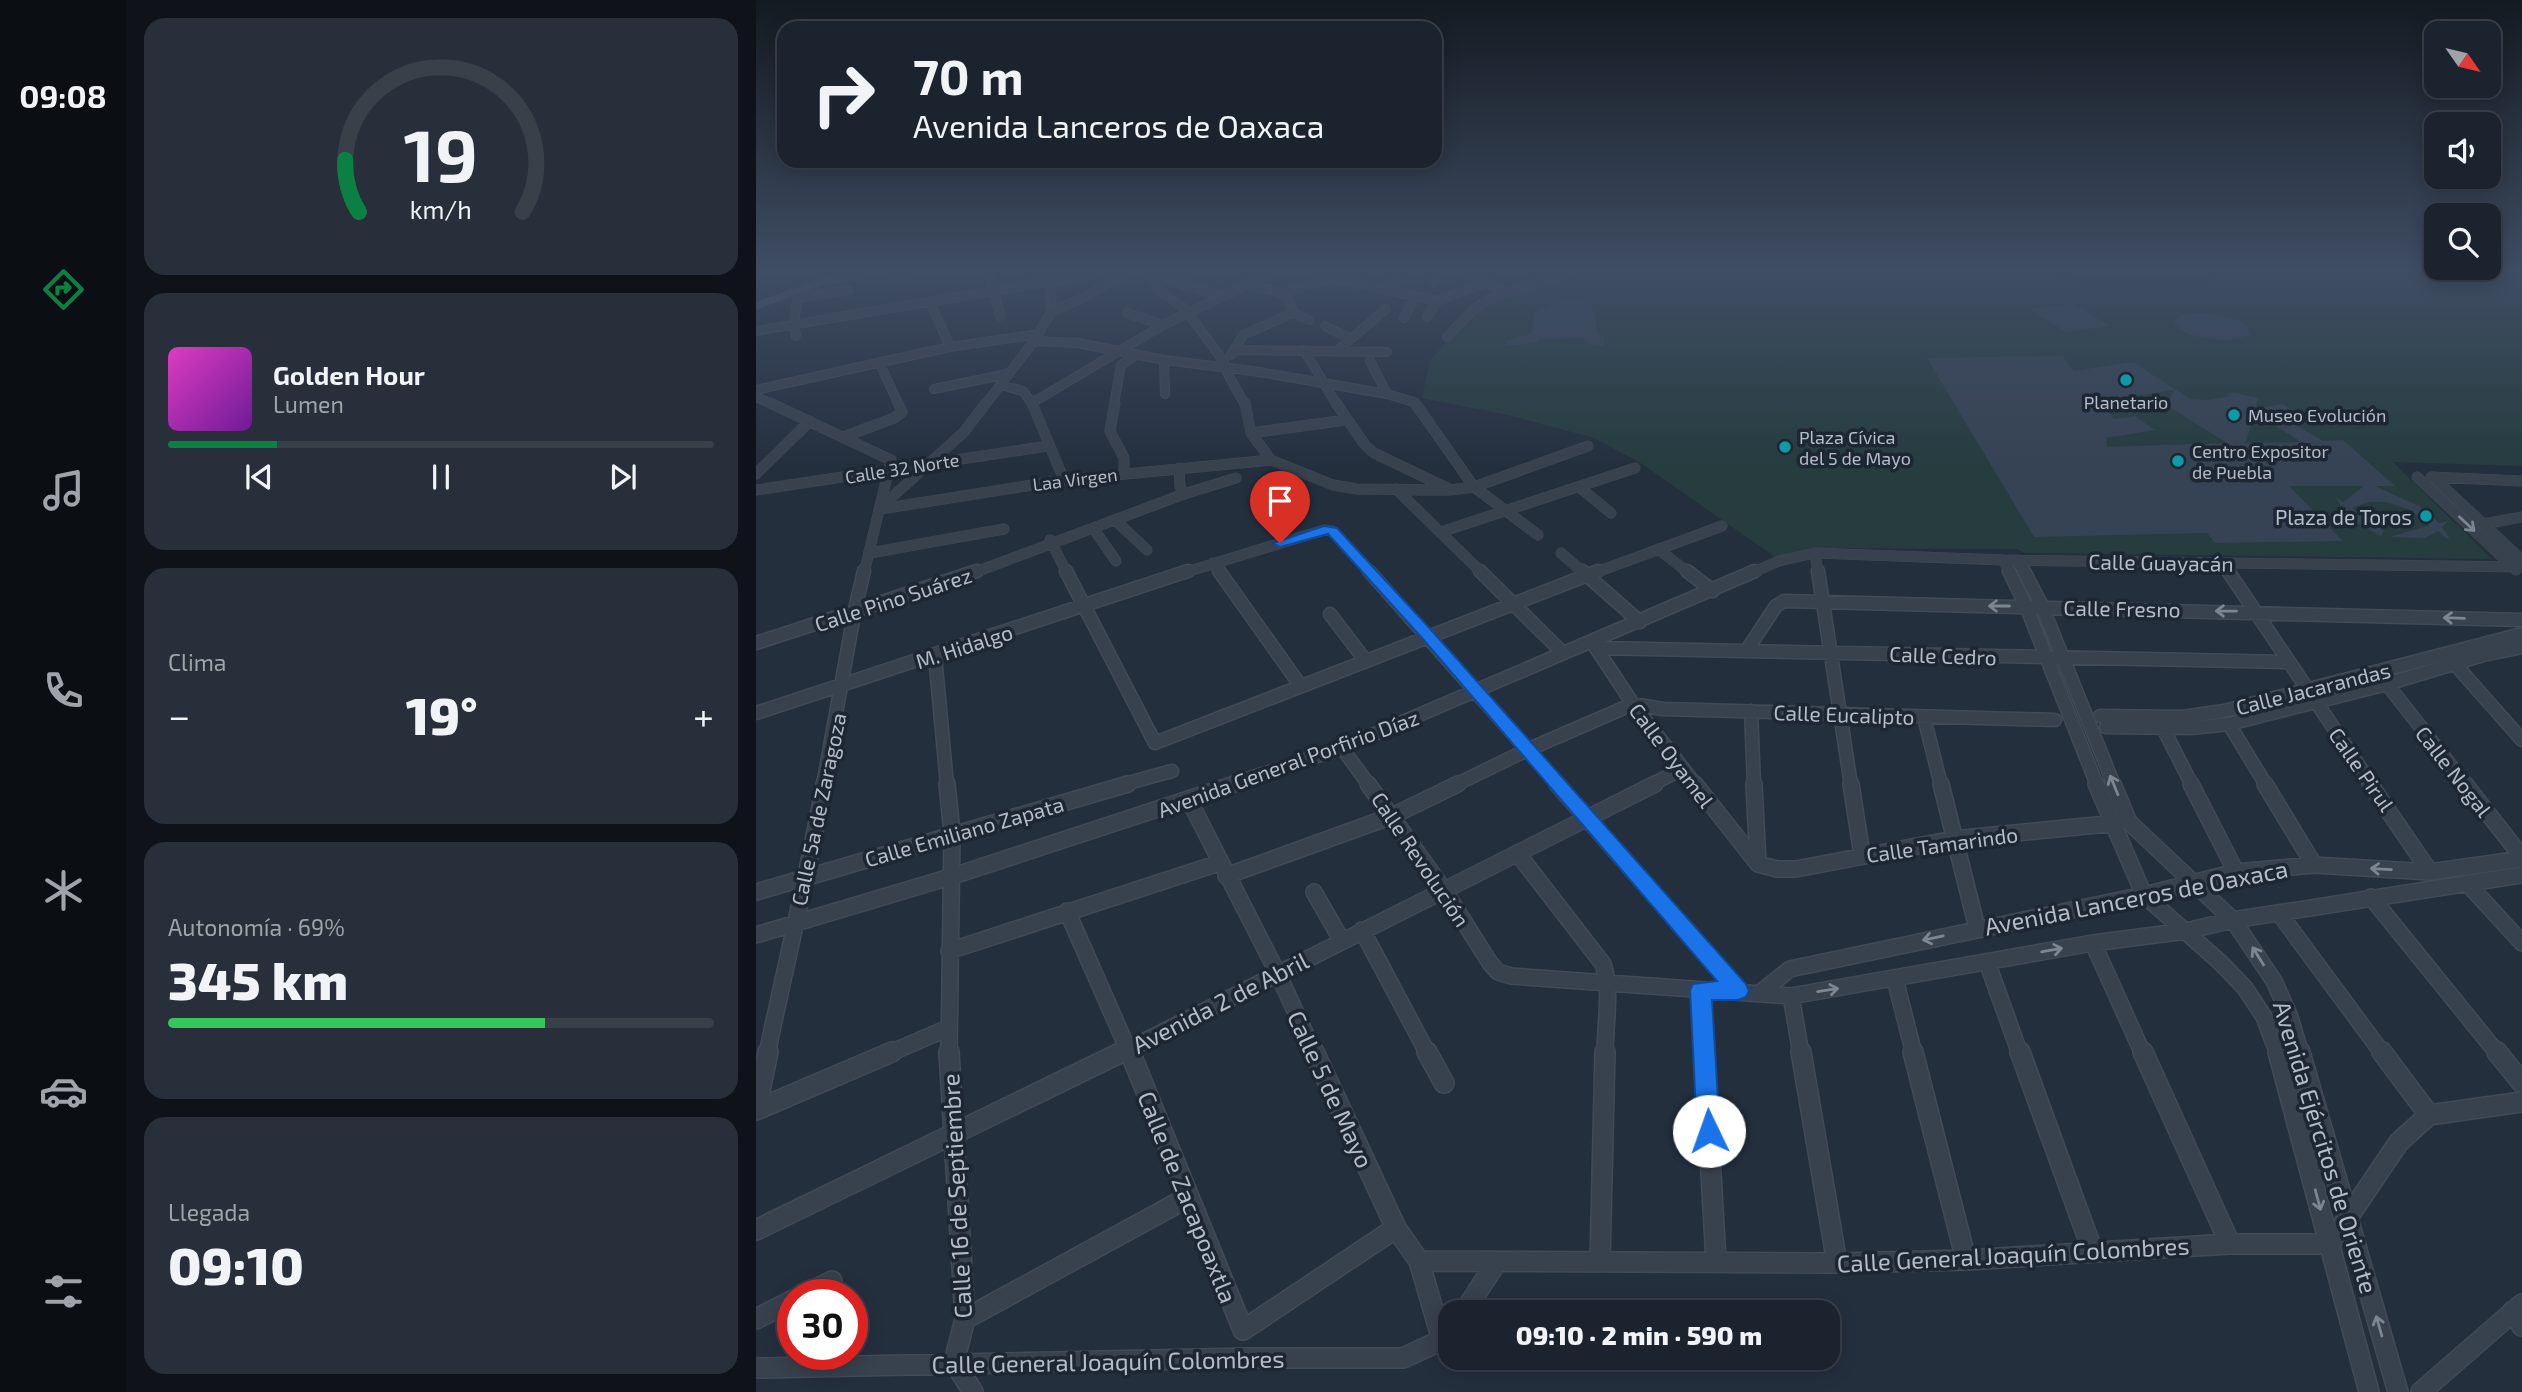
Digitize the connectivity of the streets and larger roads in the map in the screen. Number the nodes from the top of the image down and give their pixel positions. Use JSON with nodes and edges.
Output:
{"nodes":[{"id":1,"x":945,"y":336,"type":"edge"},
{"id":2,"x":1144,"y":336,"type":"edge"},
{"id":3,"x":1204,"y":336,"type":"edge"},
{"id":4,"x":1242,"y":336,"type":"edge"},
{"id":5,"x":1345,"y":336,"type":"edge"},
{"id":6,"x":1355,"y":336,"type":"edge"},
{"id":7,"x":1037,"y":338,"type":"junction"},
{"id":8,"x":1351,"y":339,"type":"junction"},
{"id":9,"x":950,"y":347,"type":"junction"},
{"id":10,"x":1236,"y":350,"type":"junction"},
{"id":11,"x":1304,"y":350,"type":"junction"},
{"id":12,"x":1338,"y":350,"type":"junction"},
{"id":13,"x":1117,"y":352,"type":"junction"},
{"id":14,"x":1387,"y":352,"type":"dead end"},
{"id":15,"x":1136,"y":355,"type":"junction"},
{"id":16,"x":1164,"y":360,"type":"junction"},
{"id":17,"x":1370,"y":361,"type":"dead end"},
{"id":18,"x":879,"y":362,"type":"junction"},
{"id":19,"x":1224,"y":365,"type":"junction"},
{"id":20,"x":1007,"y":374,"type":"junction"},
{"id":21,"x":1322,"y":383,"type":"junction"},
{"id":22,"x":1000,"y":385,"type":"junction"},
{"id":23,"x":934,"y":388,"type":"dead end"},
{"id":24,"x":756,"y":390,"type":"edge"},
{"id":25,"x":1165,"y":394,"type":"dead end"},
{"id":26,"x":1387,"y":394,"type":"junction"},
{"id":27,"x":756,"y":397,"type":"edge"},
{"id":28,"x":1032,"y":403,"type":"junction"},
{"id":29,"x":1346,"y":420,"type":"junction"},
{"id":30,"x":810,"y":421,"type":"junction"},
{"id":31,"x":1251,"y":433,"type":"junction"},
{"id":32,"x":846,"y":436,"type":"junction"},
{"id":33,"x":1048,"y":446,"type":"junction"},
{"id":34,"x":1587,"y":446,"type":"dead end"},
{"id":35,"x":1270,"y":460,"type":"junction"},
{"id":36,"x":927,"y":464,"type":"junction"},
{"id":37,"x":1179,"y":468,"type":"junction"},
{"id":38,"x":1634,"y":468,"type":"dead end"},
{"id":39,"x":890,"y":469,"type":"junction"},
{"id":40,"x":1124,"y":473,"type":"junction"},
{"id":41,"x":756,"y":474,"type":"edge"},
{"id":42,"x":1236,"y":478,"type":"dead end"},
{"id":43,"x":2433,"y":478,"type":"junction"},
{"id":44,"x":1064,"y":480,"type":"junction"},
{"id":45,"x":2522,"y":481,"type":"edge"},
{"id":46,"x":1474,"y":487,"type":"junction"},
{"id":47,"x":1578,"y":487,"type":"junction"},
{"id":48,"x":1396,"y":489,"type":"junction"},
{"id":49,"x":756,"y":490,"type":"edge"},
{"id":50,"x":1182,"y":490,"type":"junction"},
{"id":51,"x":1450,"y":490,"type":"junction"},
{"id":52,"x":881,"y":508,"type":"junction"},
{"id":53,"x":1135,"y":508,"type":"junction"},
{"id":54,"x":1507,"y":510,"type":"junction"},
{"id":55,"x":1611,"y":513,"type":"dead end"},
{"id":56,"x":2522,"y":517,"type":"edge"},
{"id":57,"x":1115,"y":520,"type":"junction"},
{"id":58,"x":2484,"y":524,"type":"junction"},
{"id":59,"x":1722,"y":526,"type":"dead end"},
{"id":60,"x":1093,"y":528,"type":"junction"},
{"id":61,"x":1004,"y":529,"type":"dead end"},
{"id":62,"x":1441,"y":532,"type":"junction"},
{"id":63,"x":1538,"y":535,"type":"dead end"},
{"id":64,"x":1051,"y":542,"type":"junction"},
{"id":65,"x":1658,"y":549,"type":"junction"},
{"id":66,"x":1147,"y":550,"type":"dead end"},
{"id":67,"x":870,"y":553,"type":"junction"},
{"id":68,"x":1812,"y":553,"type":"junction"},
{"id":69,"x":1561,"y":554,"type":"dead end"},
{"id":70,"x":2003,"y":560,"type":"junction"},
{"id":71,"x":2018,"y":560,"type":"junction"},
{"id":72,"x":1116,"y":561,"type":"dead end"},
{"id":73,"x":1213,"y":563,"type":"junction"},
{"id":74,"x":2222,"y":563,"type":"junction"},
{"id":75,"x":2520,"y":568,"type":"edge"},
{"id":76,"x":1586,"y":576,"type":"junction"},
{"id":77,"x":1713,"y":591,"type":"junction"},
{"id":78,"x":1823,"y":602,"type":"junction"},
{"id":79,"x":1509,"y":604,"type":"junction"},
{"id":80,"x":1086,"y":606,"type":"junction"},
{"id":81,"x":2026,"y":606,"type":"junction"},
{"id":82,"x":2042,"y":606,"type":"junction"},
{"id":83,"x":855,"y":609,"type":"junction"},
{"id":84,"x":2255,"y":612,"type":"junction"},
{"id":85,"x":1329,"y":614,"type":"dead end"},
{"id":86,"x":2522,"y":620,"type":"edge"},
{"id":87,"x":1640,"y":622,"type":"junction"},
{"id":88,"x":1427,"y":635,"type":"junction"},
{"id":89,"x":756,"y":643,"type":"edge"},
{"id":90,"x":1595,"y":645,"type":"junction"},
{"id":91,"x":2522,"y":645,"type":"edge"},
{"id":92,"x":1747,"y":650,"type":"junction"},
{"id":93,"x":1831,"y":651,"type":"junction"},
{"id":94,"x":2479,"y":651,"type":"junction"},
{"id":95,"x":1563,"y":653,"type":"junction"},
{"id":96,"x":935,"y":655,"type":"junction"},
{"id":97,"x":2045,"y":659,"type":"junction"},
{"id":98,"x":2062,"y":659,"type":"junction"},
{"id":99,"x":1365,"y":660,"type":"junction"},
{"id":100,"x":2288,"y":662,"type":"junction"},
{"id":101,"x":2410,"y":663,"type":"junction"},
{"id":102,"x":2454,"y":663,"type":"junction"},
{"id":103,"x":2421,"y":673,"type":"junction"},
{"id":104,"x":2387,"y":684,"type":"junction"},
{"id":105,"x":843,"y":685,"type":"junction"},
{"id":106,"x":1300,"y":685,"type":"junction"},
{"id":107,"x":1476,"y":691,"type":"junction"},
{"id":108,"x":2310,"y":695,"type":"junction"},
{"id":109,"x":1633,"y":704,"type":"junction"},
{"id":110,"x":2065,"y":707,"type":"junction"},
{"id":111,"x":2082,"y":707,"type":"junction"},
{"id":112,"x":1751,"y":711,"type":"junction"},
{"id":113,"x":756,"y":713,"type":"edge"},
{"id":114,"x":1839,"y":715,"type":"junction"},
{"id":115,"x":1924,"y":717,"type":"junction"},
{"id":116,"x":2182,"y":717,"type":"junction"},
{"id":117,"x":2055,"y":720,"type":"junction"},
{"id":118,"x":2103,"y":721,"type":"junction"},
{"id":119,"x":2229,"y":724,"type":"junction"},
{"id":120,"x":2190,"y":728,"type":"junction"},
{"id":121,"x":2163,"y":729,"type":"junction"},
{"id":122,"x":2078,"y":738,"type":"junction"},
{"id":123,"x":2095,"y":738,"type":"junction"},
{"id":124,"x":2522,"y":740,"type":"edge"},
{"id":125,"x":1342,"y":748,"type":"junction"},
{"id":126,"x":1527,"y":750,"type":"junction"},
{"id":127,"x":1682,"y":769,"type":"junction"},
{"id":128,"x":1172,"y":771,"type":"dead end"},
{"id":129,"x":1189,"y":800,"type":"junction"},
{"id":130,"x":1392,"y":816,"type":"junction"},
{"id":131,"x":1588,"y":819,"type":"junction"},
{"id":132,"x":2129,"y":822,"type":"junction"},
{"id":133,"x":2112,"y":823,"type":"junction"},
{"id":134,"x":952,"y":833,"type":"junction"},
{"id":135,"x":1954,"y":839,"type":"junction"},
{"id":136,"x":1518,"y":854,"type":"junction"},
{"id":137,"x":1862,"y":855,"type":"junction"},
{"id":138,"x":2522,"y":858,"type":"edge"},
{"id":139,"x":1758,"y":864,"type":"junction"},
{"id":140,"x":2314,"y":865,"type":"junction"},
{"id":141,"x":1222,"y":869,"type":"junction"},
{"id":142,"x":2236,"y":872,"type":"junction"},
{"id":143,"x":2430,"y":872,"type":"junction"},
{"id":144,"x":2522,"y":875,"type":"edge"},
{"id":145,"x":807,"y":877,"type":"junction"},
{"id":146,"x":950,"y":877,"type":"junction"},
{"id":147,"x":2193,"y":883,"type":"junction"},
{"id":148,"x":2467,"y":883,"type":"junction"},
{"id":149,"x":1444,"y":890,"type":"junction"},
{"id":150,"x":756,"y":892,"type":"edge"},
{"id":151,"x":1314,"y":892,"type":"dead end"},
{"id":152,"x":2144,"y":895,"type":"junction"},
{"id":153,"x":2371,"y":898,"type":"junction"},
{"id":154,"x":1067,"y":911,"type":"junction"},
{"id":155,"x":2279,"y":913,"type":"junction"},
{"id":156,"x":2233,"y":920,"type":"junction"},
{"id":157,"x":794,"y":923,"type":"junction"},
{"id":158,"x":1977,"y":928,"type":"junction"},
{"id":159,"x":1362,"y":930,"type":"junction"},
{"id":160,"x":2186,"y":931,"type":"junction"},
{"id":161,"x":756,"y":935,"type":"edge"},
{"id":162,"x":1342,"y":941,"type":"junction"},
{"id":163,"x":2093,"y":943,"type":"junction"},
{"id":164,"x":2522,"y":943,"type":"edge"},
{"id":165,"x":949,"y":951,"type":"junction"},
{"id":166,"x":1987,"y":962,"type":"junction"},
{"id":167,"x":1278,"y":972,"type":"junction"},
{"id":168,"x":1498,"y":972,"type":"joint"},
{"id":169,"x":1895,"y":979,"type":"junction"},
{"id":170,"x":1609,"y":981,"type":"junction"},
{"id":171,"x":1701,"y":990,"type":"junction"},
{"id":172,"x":1738,"y":991,"type":"junction"},
{"id":173,"x":1761,"y":992,"type":"junction"},
{"id":174,"x":1791,"y":996,"type":"junction"},
{"id":175,"x":948,"y":1028,"type":"junction"},
{"id":176,"x":1128,"y":1048,"type":"junction"},
{"id":177,"x":1444,"y":1083,"type":"dead end"},
{"id":178,"x":2522,"y":1083,"type":"edge"},
{"id":179,"x":2522,"y":1102,"type":"edge"},
{"id":180,"x":756,"y":1110,"type":"edge"},
{"id":181,"x":2429,"y":1115,"type":"junction"},
{"id":182,"x":954,"y":1136,"type":"junction"},
{"id":183,"x":1188,"y":1198,"type":"junction"},
{"id":184,"x":2348,"y":1217,"type":"junction"},
{"id":185,"x":1396,"y":1228,"type":"junction"},
{"id":186,"x":756,"y":1230,"type":"edge"},
{"id":187,"x":2230,"y":1244,"type":"junction"},
{"id":188,"x":2330,"y":1244,"type":"junction"},
{"id":189,"x":2093,"y":1252,"type":"junction"},
{"id":190,"x":1966,"y":1260,"type":"junction"},
{"id":191,"x":1419,"y":1261,"type":"junction"},
{"id":192,"x":1600,"y":1261,"type":"junction"},
{"id":193,"x":1716,"y":1261,"type":"junction"},
{"id":194,"x":1496,"y":1263,"type":"junction"},
{"id":195,"x":1838,"y":1263,"type":"junction"},
{"id":196,"x":1472,"y":1300,"type":"edge"},
{"id":197,"x":777,"y":1308,"type":"edge"},
{"id":198,"x":1438,"y":1311,"type":"edge"},
{"id":199,"x":2519,"y":1314,"type":"edge"},
{"id":200,"x":756,"y":1319,"type":"edge"},
{"id":201,"x":965,"y":1319,"type":"junction"},
{"id":202,"x":1438,"y":1341,"type":"edge"},
{"id":203,"x":954,"y":1362,"type":"junction"},
{"id":204,"x":756,"y":1368,"type":"edge"},
{"id":205,"x":973,"y":1392,"type":"edge"},
{"id":206,"x":2369,"y":1392,"type":"edge"},
{"id":207,"x":2398,"y":1392,"type":"edge"},
{"id":208,"x":2421,"y":1392,"type":"edge"}],
"edges":[{"from":1,"to":9,"type":"street"},
{"from":2,"to":13,"type":"street"},
{"from":3,"to":19,"type":"street"},
{"from":4,"to":10,"type":"street"},
{"from":5,"to":8,"type":"street"},
{"from":6,"to":8,"type":"street"},
{"from":7,"to":9,"type":"street"},
{"from":7,"to":13,"type":"street"},
{"from":7,"to":20,"type":"street"},
{"from":8,"to":12,"type":"street"},
{"from":9,"to":18,"type":"street"},
{"from":10,"to":11,"type":"street"},
{"from":10,"to":19,"type":"street"},
{"from":11,"to":12,"type":"street"},
{"from":11,"to":21,"type":"street"},
{"from":12,"to":14,"type":"street"},
{"from":13,"to":15,"type":"street"},
{"from":13,"to":28,"type":"street"},
{"from":15,"to":16,"type":"street"},
{"from":15,"to":40,"type":"street"},
{"from":16,"to":19,"type":"street"},
{"from":16,"to":25,"type":"street"},
{"from":17,"to":26,"type":"street"},
{"from":18,"to":24,"type":"street"},
{"from":18,"to":32,"type":"street"},
{"from":19,"to":21,"type":"street"},
{"from":19,"to":31,"type":"street"},
{"from":20,"to":22,"type":"street"},
{"from":20,"to":23,"type":"street"},
{"from":21,"to":26,"type":"street"},
{"from":21,"to":29,"type":"street"},
{"from":22,"to":28,"type":"street"},
{"from":22,"to":36,"type":"street"},
{"from":26,"to":46,"type":"street"},
{"from":27,"to":30,"type":"street"},
{"from":28,"to":33,"type":"street"},
{"from":29,"to":31,"type":"street"},
{"from":29,"to":51,"type":"street"},
{"from":30,"to":32,"type":"street"},
{"from":30,"to":41,"type":"street"},
{"from":31,"to":35,"type":"street"},
{"from":32,"to":39,"type":"street"},
{"from":33,"to":36,"type":"street","name":"Calle 32 Norte"},
{"from":33,"to":44,"type":"street"},
{"from":34,"to":46,"type":"street"},
{"from":35,"to":37,"type":"street","name":"Laa Virgen"},
{"from":35,"to":48,"type":"street"},
{"from":36,"to":39,"type":"street","name":"Calle 32 Norte"},
{"from":36,"to":52,"type":"street"},
{"from":37,"to":40,"type":"street","name":"Laa Virgen"},
{"from":37,"to":50,"type":"street"},
{"from":38,"to":47,"type":"street"},
{"from":39,"to":49,"type":"street","name":"Calle 32 Norte"},
{"from":39,"to":52,"type":"street","name":"Calle 5a de Zaragoza"},
{"from":40,"to":44,"type":"street","name":"Laa Virgen"},
{"from":42,"to":50,"type":"street","name":"Calle Pino Suárez"},
{"from":43,"to":45,"type":"street"},
{"from":43,"to":58,"type":"street"},
{"from":43,"to":75,"type":"street","one_way":true},
{"from":44,"to":52,"type":"street","name":"Laa Virgen"},
{"from":46,"to":51,"type":"street"},
{"from":46,"to":54,"type":"street"},
{"from":47,"to":54,"type":"street"},
{"from":47,"to":55,"type":"street"},
{"from":48,"to":51,"type":"street"},
{"from":48,"to":62,"type":"street"},
{"from":50,"to":53,"type":"street","name":"Calle Pino Suárez"},
{"from":52,"to":67,"type":"street","name":"Calle 5a de Zaragoza"},
{"from":53,"to":57,"type":"street","name":"Calle Pino Suárez"},
{"from":53,"to":64,"type":"street","name":"Calle Pino Suárez"},
{"from":54,"to":62,"type":"street"},
{"from":54,"to":63,"type":"street"},
{"from":56,"to":58,"type":"street"},
{"from":57,"to":60,"type":"street","name":"Calle Pino Suárez"},
{"from":57,"to":66,"type":"street"},
{"from":58,"to":75,"type":"street"},
{"from":59,"to":65,"type":"street"},
{"from":60,"to":64,"type":"street","name":"Calle Pino Suárez"},
{"from":60,"to":72,"type":"street"},
{"from":61,"to":67,"type":"street"},
{"from":62,"to":79,"type":"street"},
{"from":64,"to":80,"type":"street"},
{"from":64,"to":83,"type":"street","name":"Calle Pino Suárez"},
{"from":65,"to":76,"type":"street"},
{"from":65,"to":77,"type":"street"},
{"from":67,"to":83,"type":"street","name":"Calle 5a de Zaragoza"},
{"from":68,"to":70,"type":"street","name":"Calle Guayacán"},
{"from":68,"to":77,"type":"street","name":"Avenida General Porfirio Díaz"},
{"from":68,"to":78,"type":"street"},
{"from":69,"to":76,"type":"street"},
{"from":70,"to":71,"type":"street","name":"Calle Guayacán"},
{"from":70,"to":81,"type":"street","name":"Avenida Ejércitos de Oriente"},
{"from":71,"to":74,"type":"street","name":"Calle Guayacán"},
{"from":71,"to":82,"type":"street","name":"Avenida Ejércitos de Oriente"},
{"from":73,"to":80,"type":"street"},
{"from":73,"to":88,"type":"street"},
{"from":73,"to":106,"type":"street"},
{"from":74,"to":75,"type":"street","name":"Calle Guayacán"},
{"from":74,"to":84,"type":"street","name":"Calle Pirul"},
{"from":76,"to":79,"type":"street"},
{"from":76,"to":87,"type":"street"},
{"from":77,"to":87,"type":"street","name":"Avenida General Porfirio Díaz"},
{"from":81,"to":78,"type":"street","name":"Calle Fresno","one_way":true},
{"from":78,"to":92,"type":"street","name":"Calle Fresno"},
{"from":78,"to":93,"type":"street"},
{"from":79,"to":88,"type":"street"},
{"from":79,"to":95,"type":"street"},
{"from":80,"to":96,"type":"street","name":"M. Hidalgo"},
{"from":80,"to":106,"type":"street"},
{"from":81,"to":82,"type":"street","name":"Calle Fresno"},
{"from":81,"to":97,"type":"street","name":"Avenida Ejércitos de Oriente"},
{"from":84,"to":82,"type":"street","name":"Calle Fresno","one_way":true},
{"from":82,"to":98,"type":"street","name":"Avenida Ejércitos de Oriente"},
{"from":83,"to":89,"type":"street","name":"Calle Pino Suárez"},
{"from":83,"to":105,"type":"street","name":"Calle 5a de Zaragoza"},
{"from":86,"to":84,"type":"street","name":"Calle Fresno","one_way":true},
{"from":84,"to":100,"type":"street","name":"Calle Pirul"},
{"from":85,"to":99,"type":"street"},
{"from":87,"to":90,"type":"street","name":"Avenida General Porfirio Díaz"},
{"from":88,"to":99,"type":"street"},
{"from":88,"to":107,"type":"street"},
{"from":90,"to":92,"type":"street","name":"Calle Cedro"},
{"from":90,"to":95,"type":"street","name":"Avenida General Porfirio Díaz"},
{"from":90,"to":109,"type":"street","name":"Calle Oyamel"},
{"from":91,"to":94,"type":"street","name":"Calle Jacarandas"},
{"from":92,"to":93,"type":"street","name":"Calle Cedro"},
{"from":93,"to":97,"type":"street","name":"Calle Cedro"},
{"from":93,"to":114,"type":"street"},
{"from":94,"to":101,"type":"street","name":"Calle Jacarandas"},
{"from":94,"to":102,"type":"street","name":"Calle Jacarandas"},
{"from":95,"to":107,"type":"street","name":"Avenida General Porfirio Díaz"},
{"from":96,"to":105,"type":"street","name":"M. Hidalgo"},
{"from":96,"to":134,"type":"street","name":"Calle 16 de Septiembre"},
{"from":97,"to":98,"type":"street","name":"Calle Cedro"},
{"from":97,"to":110,"type":"street","name":"Avenida Ejércitos de Oriente"},
{"from":98,"to":100,"type":"street","name":"Calle Cedro"},
{"from":98,"to":111,"type":"street","name":"Avenida Ejércitos de Oriente"},
{"from":99,"to":106,"type":"street"},
{"from":100,"to":108,"type":"street","name":"Calle Pirul"},
{"from":101,"to":103,"type":"street"},
{"from":101,"to":108,"type":"street","name":"Calle Jacarandas"},
{"from":102,"to":103,"type":"street","name":"Calle Jacarandas"},
{"from":102,"to":124,"type":"street"},
{"from":103,"to":104,"type":"street","name":"Calle Jacarandas"},
{"from":104,"to":108,"type":"street","name":"Calle Jacarandas"},
{"from":104,"to":138,"type":"street","name":"Calle Nogal"},
{"from":105,"to":113,"type":"street","name":"M. Hidalgo"},
{"from":105,"to":145,"type":"street","name":"Calle 5a de Zaragoza"},
{"from":107,"to":125,"type":"street","name":"Avenida General Porfirio Díaz"},
{"from":107,"to":126,"type":"street"},
{"from":108,"to":116,"type":"street","name":"Calle Jacarandas"},
{"from":108,"to":119,"type":"street","name":"Calle Jacarandas"},
{"from":108,"to":143,"type":"street","name":"Calle Pirul"},
{"from":109,"to":112,"type":"street","name":"Calle Eucalipto"},
{"from":109,"to":126,"type":"street"},
{"from":109,"to":127,"type":"street","name":"Calle Oyamel"},
{"from":110,"to":111,"type":"street"},
{"from":110,"to":117,"type":"street"},
{"from":110,"to":122,"type":"street","name":"Avenida Ejércitos de Oriente"},
{"from":111,"to":118,"type":"street"},
{"from":111,"to":123,"type":"street","name":"Avenida Ejércitos de Oriente"},
{"from":112,"to":114,"type":"street","name":"Calle Eucalipto"},
{"from":112,"to":139,"type":"street"},
{"from":114,"to":115,"type":"street","name":"Calle Eucalipto"},
{"from":114,"to":137,"type":"street"},
{"from":115,"to":117,"type":"street","name":"Calle Eucalipto"},
{"from":115,"to":135,"type":"street"},
{"from":116,"to":118,"type":"street","name":"Calle Jacarandas"},
{"from":116,"to":120,"type":"street"},
{"from":117,"to":122,"type":"street"},
{"from":118,"to":121,"type":"street","name":"Calle Jacarandas"},
{"from":118,"to":123,"type":"street"},
{"from":119,"to":120,"type":"street","name":"Calle Jacarandas"},
{"from":119,"to":140,"type":"street"},
{"from":120,"to":121,"type":"street","name":"Calle Jacarandas"},
{"from":121,"to":142,"type":"street"},
{"from":122,"to":123,"type":"street"},
{"from":122,"to":133,"type":"street","name":"Avenida Ejércitos de Oriente"},
{"from":132,"to":123,"type":"street","name":"Avenida Ejércitos de Oriente","one_way":true},
{"from":125,"to":129,"type":"street","name":"Avenida General Porfirio Díaz"},
{"from":125,"to":130,"type":"street","name":"Calle Revolución"},
{"from":126,"to":130,"type":"street"},
{"from":126,"to":131,"type":"street"},
{"from":127,"to":131,"type":"street","name":"Avenida 2 de Abril"},
{"from":127,"to":139,"type":"street","name":"Calle Oyamel"},
{"from":128,"to":134,"type":"street","name":"Calle Emiliano Zapata"},
{"from":129,"to":141,"type":"street","name":"Calle 5 de Mayo"},
{"from":129,"to":146,"type":"street","name":"Avenida General Porfirio Díaz"},
{"from":130,"to":141,"type":"street"},
{"from":130,"to":149,"type":"street","name":"Calle Revolución"},
{"from":131,"to":136,"type":"street","name":"Avenida 2 de Abril"},
{"from":131,"to":172,"type":"street"},
{"from":132,"to":133,"type":"street","name":"Calle Tamarindo"},
{"from":132,"to":147,"type":"street","name":"Avenida Ejércitos de Oriente"},
{"from":133,"to":135,"type":"street","name":"Calle Tamarindo"},
{"from":133,"to":152,"type":"street","name":"Avenida Ejércitos de Oriente"},
{"from":134,"to":145,"type":"street","name":"Calle Emiliano Zapata"},
{"from":134,"to":146,"type":"street","name":"Calle 16 de Septiembre"},
{"from":135,"to":137,"type":"street","name":"Calle Tamarindo"},
{"from":135,"to":158,"type":"street"},
{"from":136,"to":149,"type":"street","name":"Avenida 2 de Abril"},
{"from":136,"to":170,"type":"street"},
{"from":137,"to":139,"type":"street","name":"Calle Tamarindo"},
{"from":138,"to":143,"type":"street","name":"Avenida Lanceros de Oaxaca"},
{"from":140,"to":142,"type":"street","name":"Avenida Lanceros de Oaxaca"},
{"from":143,"to":140,"type":"street","name":"Avenida Lanceros de Oaxaca","one_way":true},
{"from":141,"to":154,"type":"street"},
{"from":141,"to":167,"type":"street","name":"Calle 5 de Mayo"},
{"from":142,"to":147,"type":"street","name":"Avenida Lanceros de Oaxaca"},
{"from":144,"to":148,"type":"street","name":"Avenida Lanceros de Oaxaca"},
{"from":145,"to":150,"type":"street","name":"Calle Emiliano Zapata"},
{"from":145,"to":157,"type":"street","name":"Calle 5a de Zaragoza"},
{"from":146,"to":157,"type":"street","name":"Avenida General Porfirio Díaz"},
{"from":146,"to":165,"type":"street","name":"Calle 16 de Septiembre"},
{"from":147,"to":152,"type":"street","name":"Avenida Lanceros de Oaxaca"},
{"from":147,"to":156,"type":"street","name":"Avenida Ejércitos de Oriente"},
{"from":148,"to":153,"type":"street","name":"Avenida Lanceros de Oaxaca"},
{"from":148,"to":164,"type":"street"},
{"from":149,"to":159,"type":"street","name":"Avenida 2 de Abril"},
{"from":149,"to":168,"type":"street","name":"Calle Revolución"},
{"from":151,"to":162,"type":"street"},
{"from":152,"to":158,"type":"street","name":"Avenida Lanceros de Oaxaca"},
{"from":152,"to":160,"type":"street","name":"Avenida Ejércitos de Oriente"},
{"from":153,"to":155,"type":"street","name":"Avenida Lanceros de Oaxaca"},
{"from":153,"to":178,"type":"street"},
{"from":154,"to":165,"type":"street"},
{"from":154,"to":176,"type":"street","name":"Calle de Zacapoaxtla"},
{"from":155,"to":156,"type":"street","name":"Avenida Lanceros de Oaxaca"},
{"from":155,"to":181,"type":"street"},
{"from":156,"to":160,"type":"street","name":"Avenida Lanceros de Oaxaca"},
{"from":184,"to":156,"type":"street","name":"Avenida Ejércitos de Oriente","one_way":true},
{"from":157,"to":161,"type":"street","name":"Avenida General Porfirio Díaz"},
{"from":157,"to":180,"type":"street","name":"Calle 5a de Zaragoza"},
{"from":158,"to":173,"type":"street","name":"Avenida Lanceros de Oaxaca","one_way":true},
{"from":159,"to":162,"type":"street","name":"Avenida 2 de Abril"},
{"from":159,"to":177,"type":"street"},
{"from":160,"to":163,"type":"street","name":"Avenida Lanceros de Oaxaca"},
{"from":160,"to":188,"type":"street","name":"Avenida Ejércitos de Oriente","one_way":true},
{"from":162,"to":167,"type":"street","name":"Avenida 2 de Abril"},
{"from":166,"to":163,"type":"street","name":"Avenida Lanceros de Oaxaca","one_way":true},
{"from":163,"to":187,"type":"street"},
{"from":165,"to":175,"type":"street","name":"Calle 16 de Septiembre"},
{"from":166,"to":169,"type":"street","name":"Avenida Lanceros de Oaxaca"},
{"from":166,"to":189,"type":"street"},
{"from":167,"to":176,"type":"street","name":"Avenida 2 de Abril"},
{"from":167,"to":185,"type":"street","name":"Calle 5 de Mayo"},
{"from":168,"to":170,"type":"street","name":"Avenida Lanceros de Oaxaca"},
{"from":174,"to":169,"type":"street","name":"Avenida Lanceros de Oaxaca","one_way":true},
{"from":169,"to":190,"type":"street"},
{"from":170,"to":171,"type":"street","name":"Avenida Lanceros de Oaxaca"},
{"from":170,"to":192,"type":"street"},
{"from":171,"to":172,"type":"street","name":"Avenida Lanceros de Oaxaca"},
{"from":171,"to":193,"type":"street"},
{"from":172,"to":173,"type":"street","name":"Avenida Lanceros de Oaxaca"},
{"from":173,"to":174,"type":"street","name":"Avenida Lanceros de Oaxaca"},
{"from":174,"to":195,"type":"street"},
{"from":175,"to":180,"type":"street"},
{"from":175,"to":182,"type":"street","name":"Calle 16 de Septiembre"},
{"from":176,"to":182,"type":"street","name":"Avenida 2 de Abril"},
{"from":176,"to":183,"type":"street","name":"Calle de Zacapoaxtla"},
{"from":179,"to":181,"type":"street"},
{"from":181,"to":184,"type":"street"},
{"from":182,"to":186,"type":"street","name":"Avenida 2 de Abril"},
{"from":182,"to":201,"type":"street","name":"Calle 16 de Septiembre"},
{"from":183,"to":185,"type":"street","name":"Calle de Zacapoaxtla"},
{"from":183,"to":201,"type":"street"},
{"from":184,"to":188,"type":"street"},
{"from":207,"to":184,"type":"street","name":"Avenida Ejércitos de Oriente","one_way":true},
{"from":185,"to":191,"type":"street"},
{"from":187,"to":188,"type":"street","name":"Calle General Joaquín Colombres"},
{"from":187,"to":189,"type":"street","name":"Calle General Joaquín Colombres"},
{"from":188,"to":206,"type":"street","name":"Avenida Ejércitos de Oriente"},
{"from":189,"to":190,"type":"street","name":"Calle General Joaquín Colombres"},
{"from":190,"to":195,"type":"street","name":"Calle General Joaquín Colombres"},
{"from":191,"to":194,"type":"street"},
{"from":191,"to":198,"type":"street"},
{"from":192,"to":193,"type":"street","name":"Calle General Joaquín Colombres"},
{"from":192,"to":194,"type":"street","name":"Calle General Joaquín Colombres"},
{"from":193,"to":195,"type":"street","name":"Calle General Joaquín Colombres"},
{"from":194,"to":196,"type":"street"},
{"from":197,"to":200,"type":"street"},
{"from":199,"to":208,"type":"street"},
{"from":201,"to":203,"type":"street","name":"Calle 16 de Septiembre"},
{"from":202,"to":203,"type":"street","name":"Calle General Joaquín Colombres"},
{"from":203,"to":204,"type":"street","name":"Calle General Joaquín Colombres"},
{"from":203,"to":205,"type":"street"}]}
